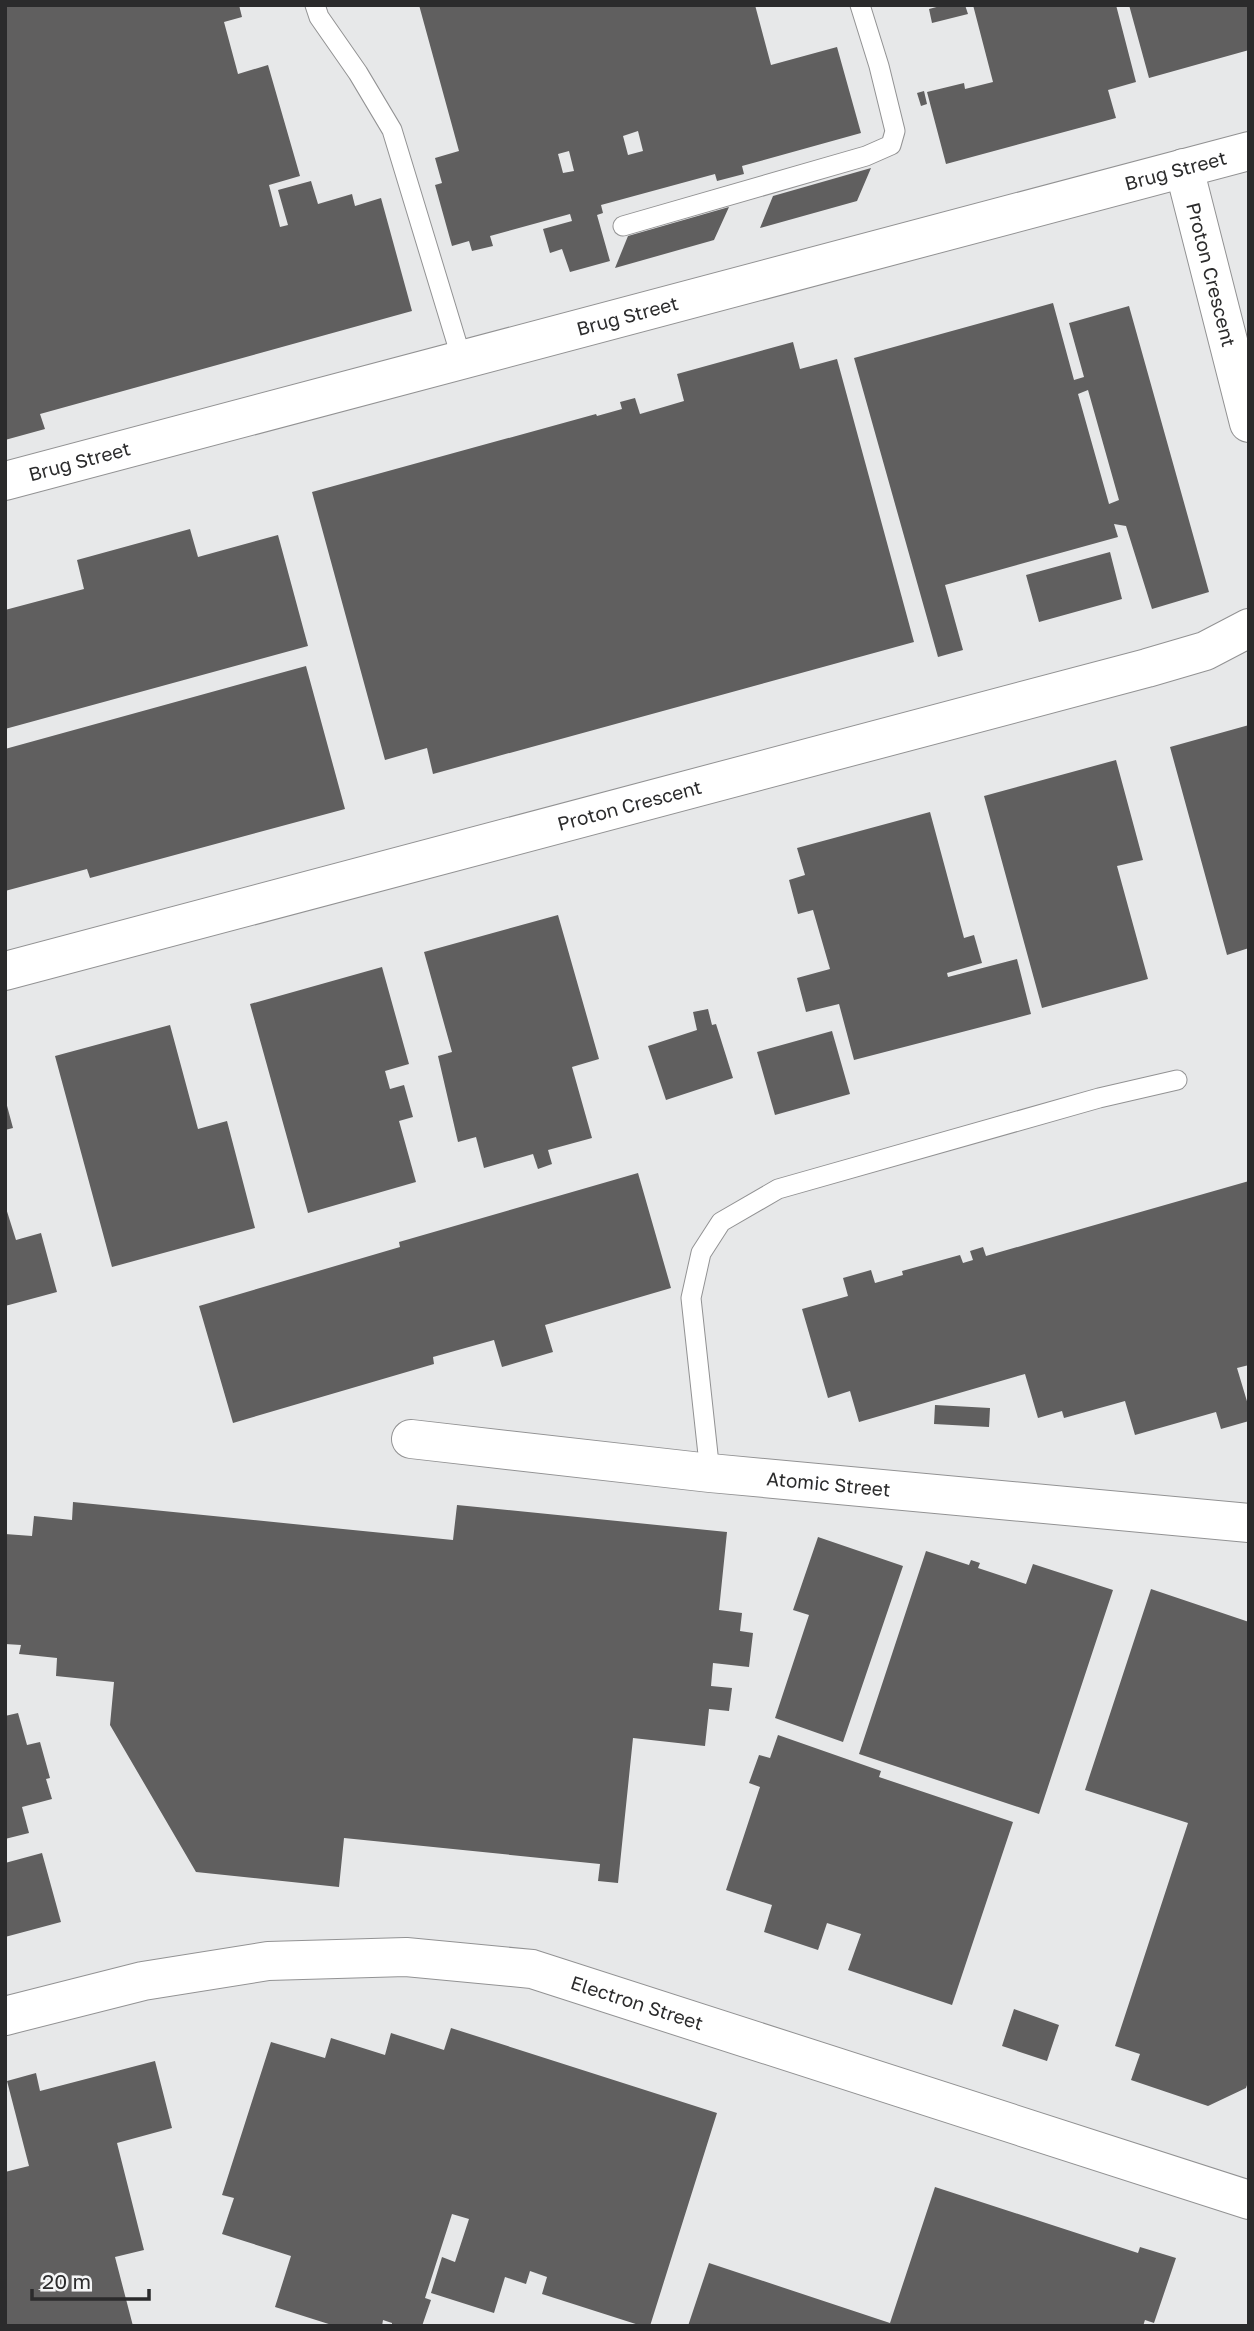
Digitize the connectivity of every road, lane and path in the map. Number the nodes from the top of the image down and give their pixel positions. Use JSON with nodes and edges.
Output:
{"nodes":[{"id":1,"x":314,"y":5,"type":"edge"},
{"id":2,"x":860,"y":5,"type":"edge"},
{"id":3,"x":1249,"y":151,"type":"edge"},
{"id":4,"x":1184,"y":168,"type":"junction"},
{"id":5,"x":623,"y":226,"type":"dead end"},
{"id":6,"x":462,"y":360,"type":"junction"},
{"id":7,"x":1249,"y":423,"type":"edge"},
{"id":8,"x":5,"y":481,"type":"edge"},
{"id":9,"x":1249,"y":628,"type":"edge"},
{"id":10,"x":5,"y":971,"type":"edge"},
{"id":11,"x":1177,"y":1080,"type":"dead end"},
{"id":12,"x":411,"y":1439,"type":"dead end"},
{"id":13,"x":709,"y":1473,"type":"junction"},
{"id":14,"x":1249,"y":1522,"type":"edge"},
{"id":15,"x":5,"y":2016,"type":"edge"},
{"id":16,"x":1249,"y":2200,"type":"edge"}],
"edges":[{"from":1,"to":6,"type":"lane"},
{"from":2,"to":5,"type":"lane"},
{"from":3,"to":4,"type":"street","name":"Brug Street"},
{"from":4,"to":6,"type":"street","name":"Brug Street"},
{"from":4,"to":7,"type":"street","name":"Proton Crescent"},
{"from":6,"to":8,"type":"street","name":"Brug Street"},
{"from":9,"to":10,"type":"street","name":"Proton Crescent"},
{"from":11,"to":13,"type":"lane"},
{"from":12,"to":13,"type":"street","name":"Atomic Street"},
{"from":13,"to":14,"type":"street","name":"Atomic Street"},
{"from":15,"to":16,"type":"street","name":"Electron Street"}]}
